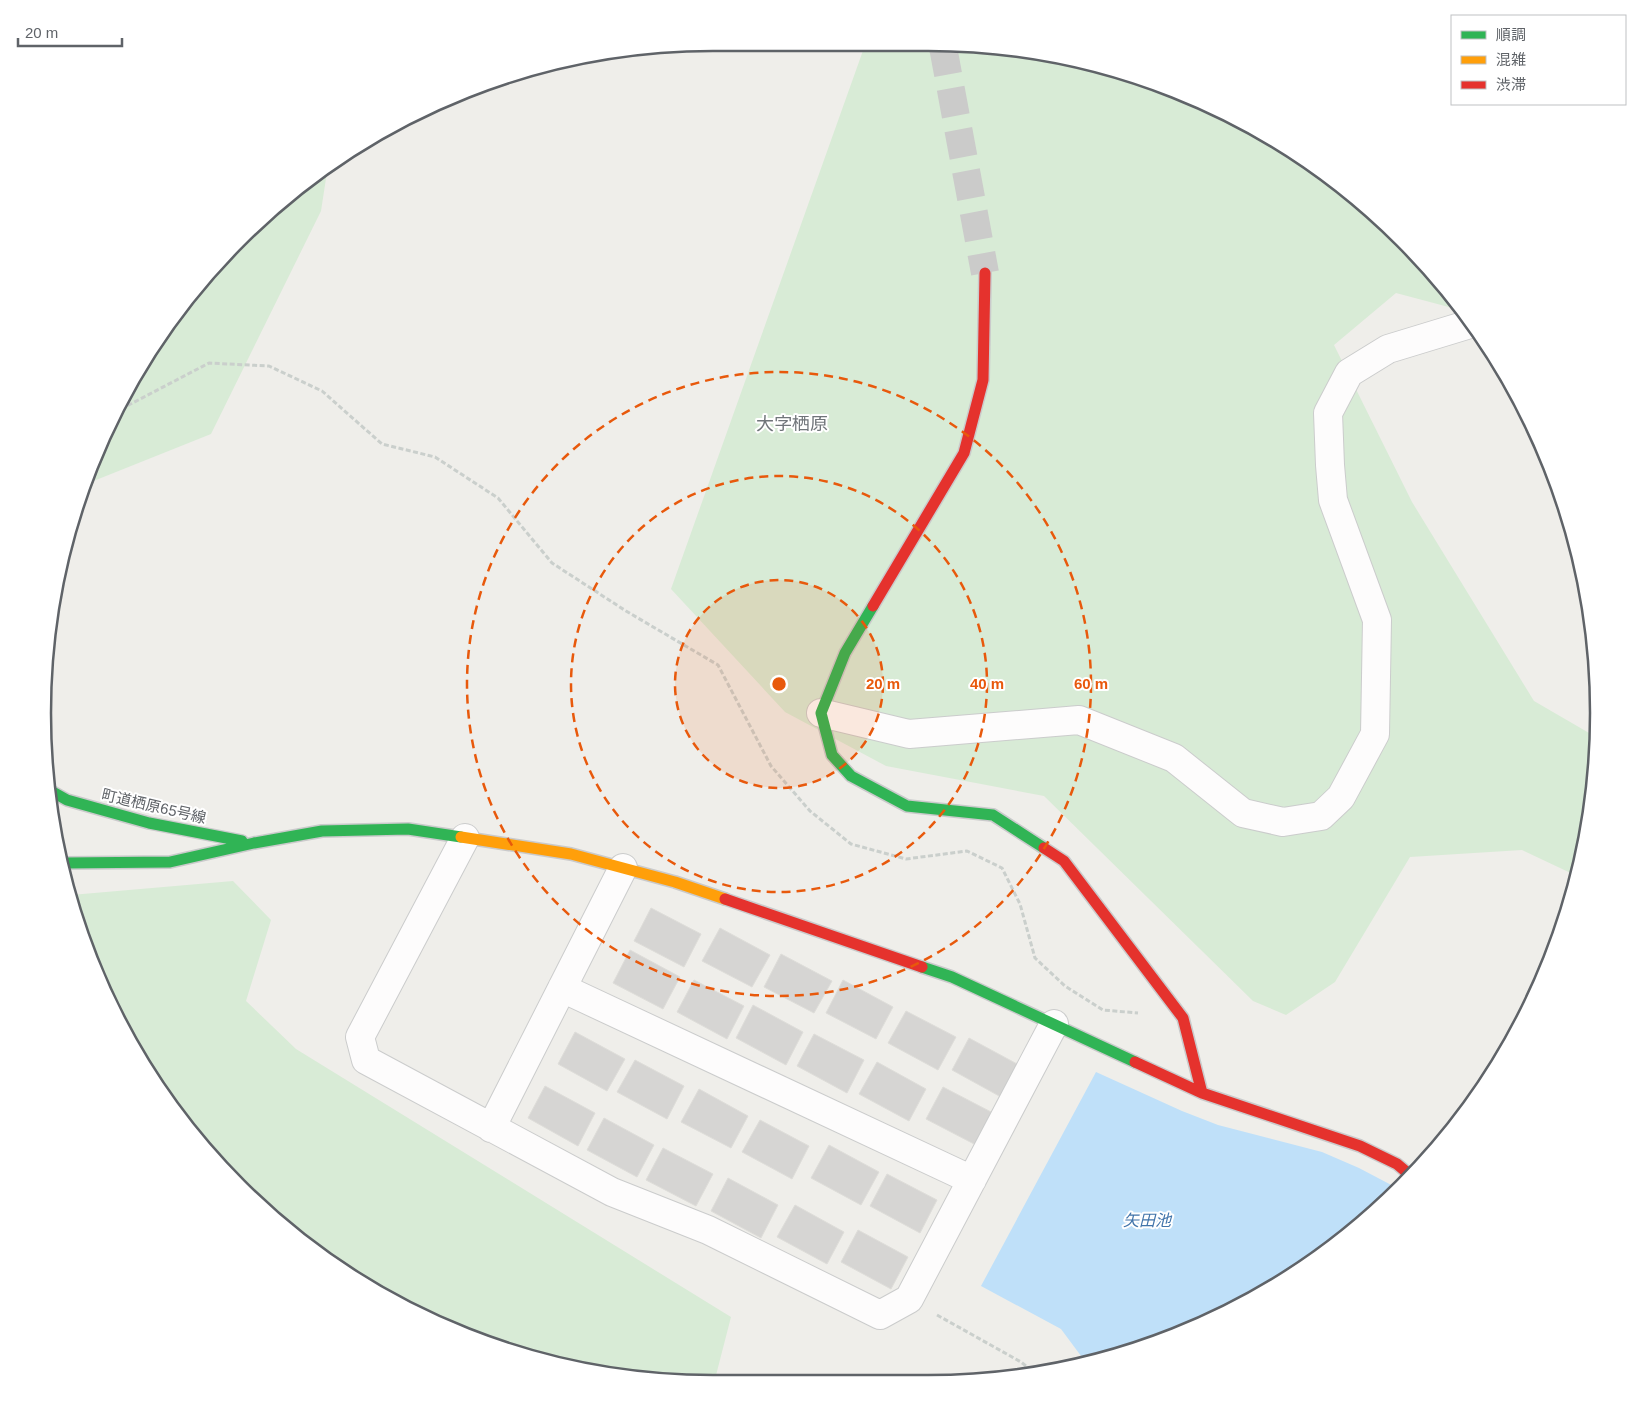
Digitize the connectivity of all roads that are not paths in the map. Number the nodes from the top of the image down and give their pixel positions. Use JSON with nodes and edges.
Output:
{"nodes":[{"id":1,"x":985,"y":273,"type":"tunnel mouth"},
{"id":2,"x":1464,"y":326,"type":"edge"},
{"id":3,"x":821,"y":713,"type":"junction"},
{"id":4,"x":57,"y":794,"type":"edge"},
{"id":5,"x":465,"y":838,"type":"junction"},
{"id":6,"x":254,"y":843,"type":"junction"},
{"id":7,"x":69,"y":863,"type":"edge"},
{"id":8,"x":623,"y":868,"type":"junction"},
{"id":9,"x":562,"y":988,"type":"junction"},
{"id":10,"x":1054,"y":1024,"type":"junction"},
{"id":11,"x":1202,"y":1093,"type":"junction"},
{"id":12,"x":491,"y":1128,"type":"junction"},
{"id":13,"x":1405,"y":1171,"type":"edge"},
{"id":14,"x":972,"y":1180,"type":"junction"}],
"edges":[{"from":1,"to":3,"type":"street"},
{"from":2,"to":3,"type":"street"},
{"from":3,"to":11,"type":"street"},
{"from":4,"to":6,"type":"street","name":"町道栖原65号線"},
{"from":5,"to":6,"type":"street"},
{"from":5,"to":8,"type":"street"},
{"from":5,"to":12,"type":"street"},
{"from":6,"to":7,"type":"street"},
{"from":8,"to":9,"type":"street"},
{"from":8,"to":10,"type":"street"},
{"from":9,"to":12,"type":"street"},
{"from":9,"to":14,"type":"street"},
{"from":10,"to":11,"type":"street"},
{"from":10,"to":14,"type":"street"},
{"from":11,"to":13,"type":"street"},
{"from":12,"to":14,"type":"street"}]}
